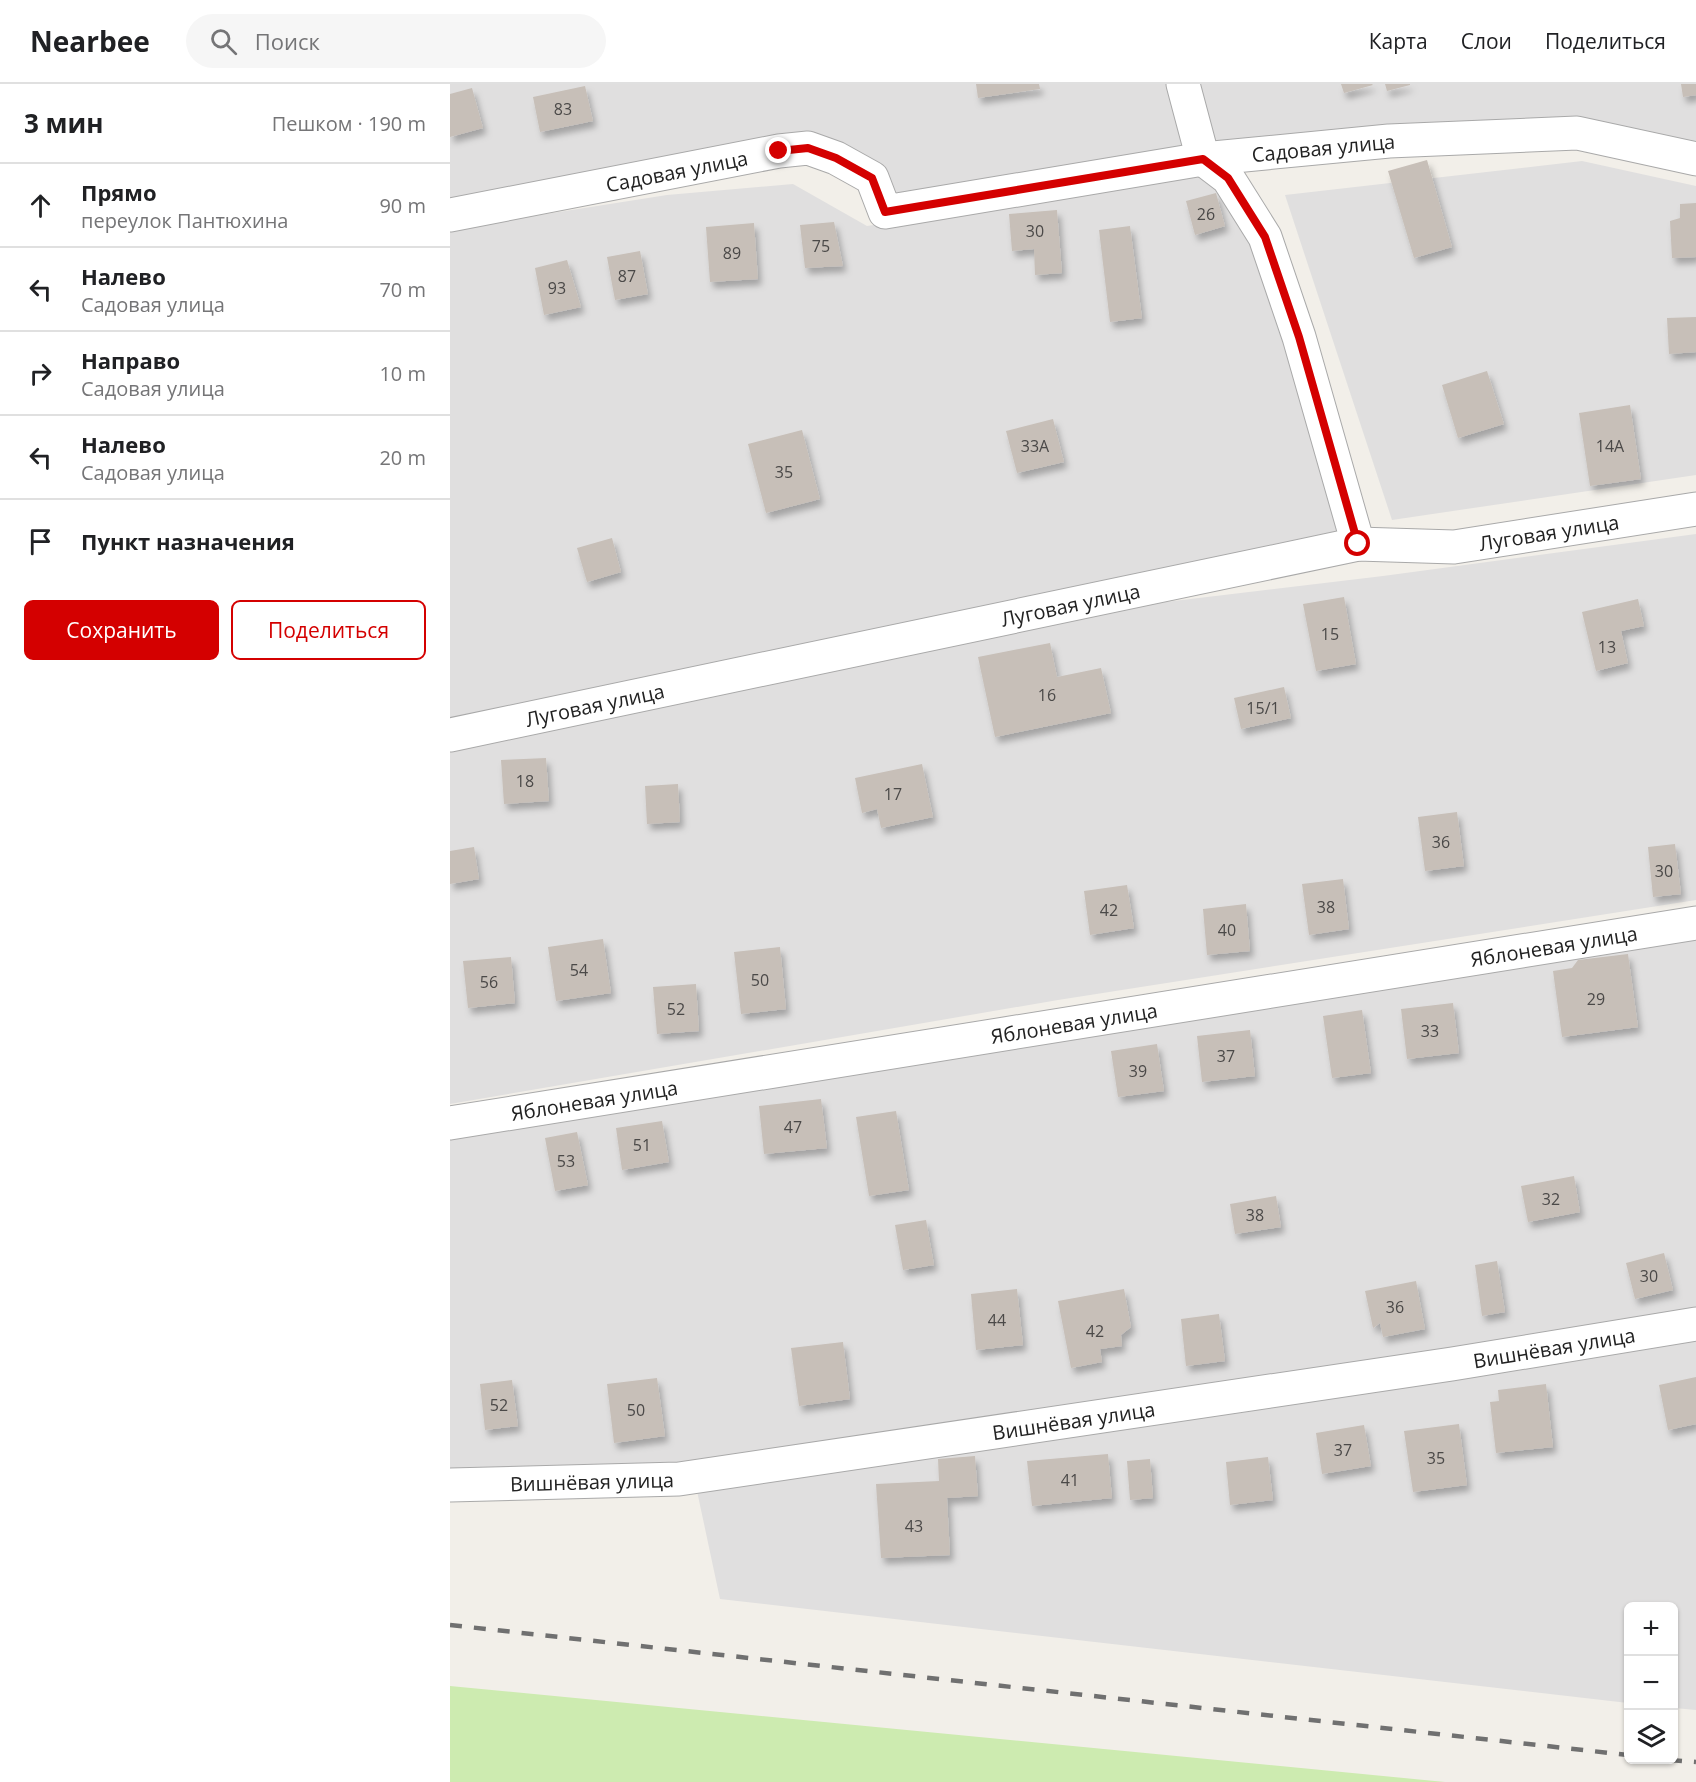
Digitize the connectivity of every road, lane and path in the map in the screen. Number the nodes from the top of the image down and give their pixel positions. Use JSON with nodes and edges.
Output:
{"nodes":[{"id":1,"x":1183,"y":84,"type":"edge"},
{"id":2,"x":1203,"y":159,"type":"junction"},
{"id":3,"x":1696,"y":159,"type":"edge"},
{"id":4,"x":450,"y":215,"type":"edge"},
{"id":5,"x":1696,"y":509,"type":"edge"},
{"id":6,"x":1358,"y":544,"type":"junction"},
{"id":7,"x":450,"y":735,"type":"edge"},
{"id":8,"x":1696,"y":922,"type":"edge"},
{"id":9,"x":450,"y":1123,"type":"edge"},
{"id":10,"x":1696,"y":1324,"type":"edge"},
{"id":11,"x":450,"y":1485,"type":"edge"}],
"edges":[{"from":1,"to":2,"type":"street"},
{"from":2,"to":3,"type":"street","name":"Садовая улица"},
{"from":2,"to":4,"type":"street","name":"Садовая улица"},
{"from":2,"to":6,"type":"street"},
{"from":5,"to":6,"type":"street","name":"Луговая улица"},
{"from":6,"to":7,"type":"street","name":"Луговая улица"},
{"from":8,"to":9,"type":"street","name":"Яблоневая улица"},
{"from":10,"to":11,"type":"street","name":"Вишнёвая улица"}]}
